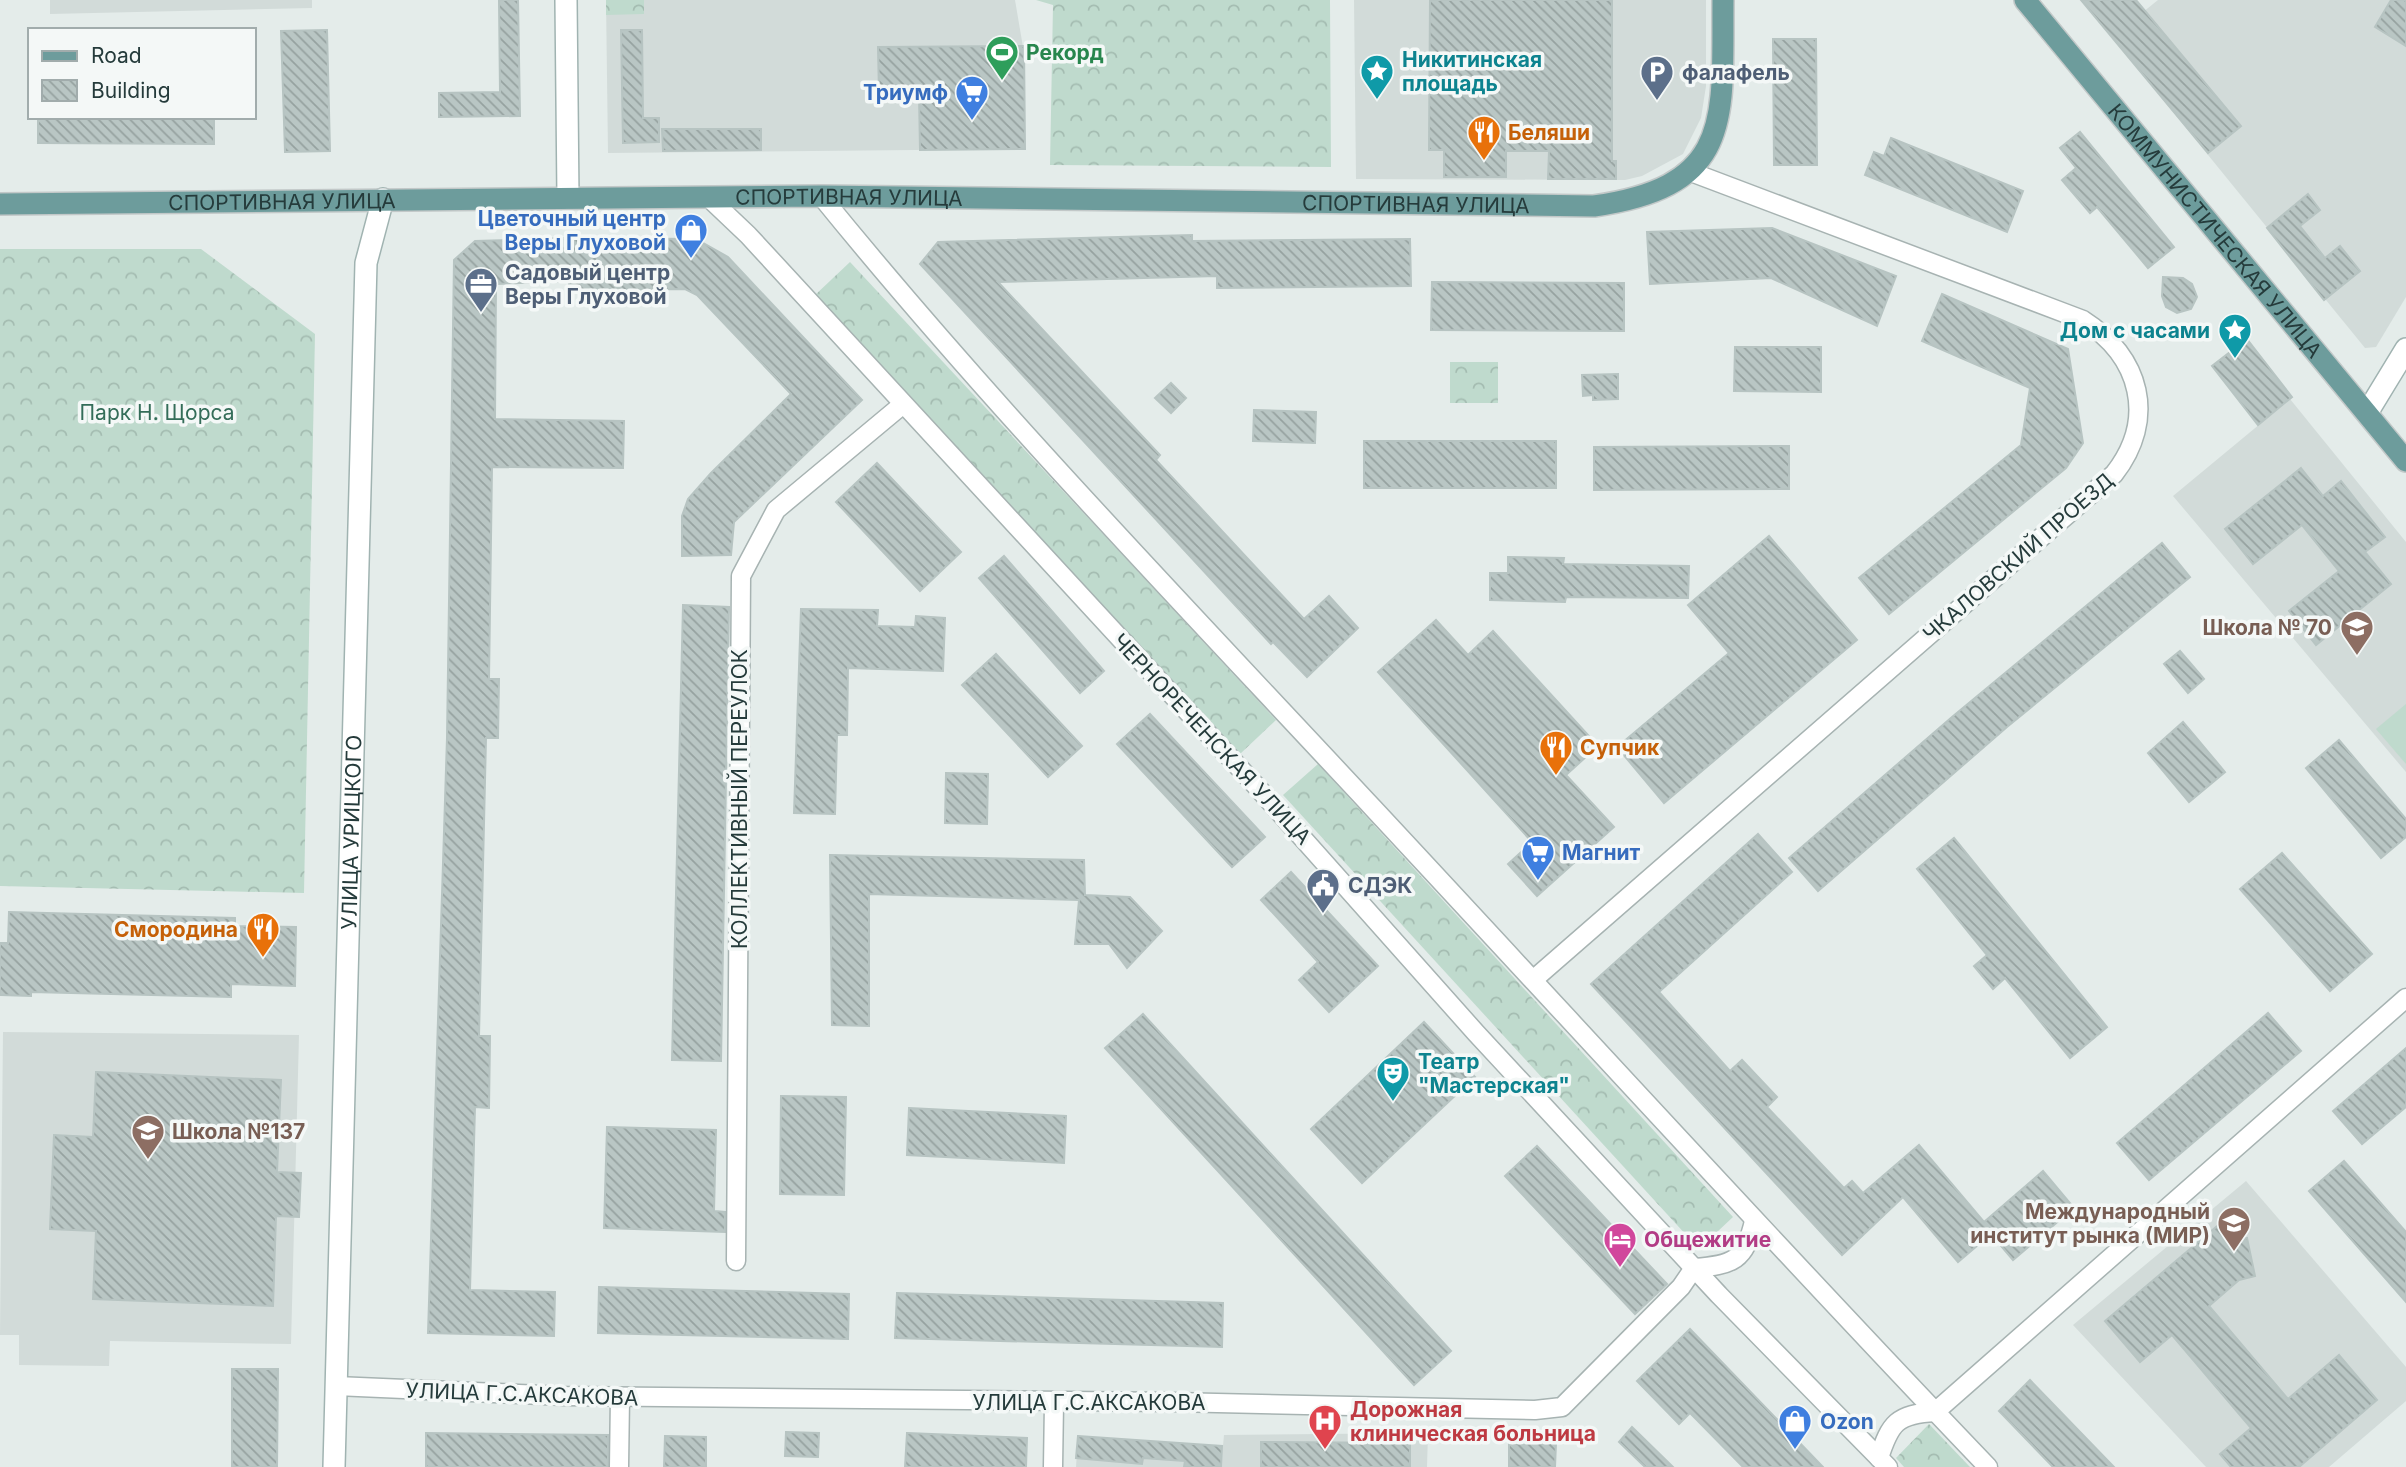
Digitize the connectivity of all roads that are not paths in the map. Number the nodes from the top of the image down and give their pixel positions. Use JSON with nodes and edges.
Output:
{"nodes":[{"id":1,"x":566,"y":0,"type":"edge"},
{"id":2,"x":1723,"y":0,"type":"edge"},
{"id":3,"x":2025,"y":0,"type":"edge"},
{"id":4,"x":1691,"y":172,"type":"junction"},
{"id":5,"x":821,"y":196,"type":"junction"},
{"id":6,"x":708,"y":197,"type":"junction"},
{"id":7,"x":383,"y":198,"type":"junction"},
{"id":8,"x":568,"y":198,"type":"junction"},
{"id":9,"x":0,"y":204,"type":"edge"},
{"id":10,"x":2406,"y":348,"type":"edge"},
{"id":11,"x":902,"y":405,"type":"junction"},
{"id":12,"x":2367,"y":413,"type":"junction"},
{"id":13,"x":2406,"y":461,"type":"edge"},
{"id":14,"x":1534,"y":980,"type":"junction"},
{"id":15,"x":2406,"y":998,"type":"edge"},
{"id":16,"x":1754,"y":1221,"type":"junction"},
{"id":17,"x":736,"y":1261,"type":"dead end"},
{"id":18,"x":1694,"y":1268,"type":"junction"},
{"id":19,"x":336,"y":1386,"type":"junction"},
{"id":20,"x":620,"y":1397,"type":"junction"},
{"id":21,"x":1054,"y":1403,"type":"junction"},
{"id":22,"x":1935,"y":1412,"type":"junction"},
{"id":23,"x":1883,"y":1462,"type":"edge"},
{"id":24,"x":334,"y":1467,"type":"edge"},
{"id":25,"x":619,"y":1467,"type":"edge"},
{"id":26,"x":1053,"y":1467,"type":"edge"},
{"id":27,"x":1988,"y":1467,"type":"edge"}],
"edges":[{"from":1,"to":8,"type":"main road"},
{"from":2,"to":4,"type":"main road"},
{"from":3,"to":12,"type":"main road","name":"КОММУНИСТИЧЕСКАЯ УЛИЦА"},
{"from":4,"to":5,"type":"main road","name":"СПОРТИВНАЯ УЛИЦА"},
{"from":4,"to":14,"type":"street","name":"ЧКАЛОВСКИЙ ПРОЕЗД"},
{"from":5,"to":6,"type":"main road","name":"СПОРТИВНАЯ УЛИЦА"},
{"from":5,"to":14,"type":"street"},
{"from":6,"to":8,"type":"main road","name":"СПОРТИВНАЯ УЛИЦА"},
{"from":6,"to":11,"type":"street","name":"ЧЕРНОРЕЧЕНСКАЯ УЛИЦА"},
{"from":7,"to":8,"type":"main road","name":"СПОРТИВНАЯ УЛИЦА"},
{"from":7,"to":9,"type":"main road","name":"СПОРТИВНАЯ УЛИЦА"},
{"from":7,"to":19,"type":"main road","name":"УЛИЦА УРИЦКОГО"},
{"from":10,"to":12,"type":"main road"},
{"from":11,"to":17,"type":"street","name":"КОЛЛЕКТИВНЫЙ ПЕРЕУЛОК"},
{"from":11,"to":18,"type":"street","name":"ЧЕРНОРЕЧЕНСКАЯ УЛИЦА"},
{"from":12,"to":13,"type":"main road","name":"КОММУНИСТИЧЕСКАЯ УЛИЦА"},
{"from":14,"to":16,"type":"street"},
{"from":15,"to":22,"type":"street"},
{"from":16,"to":18,"type":"street"},
{"from":16,"to":22,"type":"street"},
{"from":18,"to":21,"type":"street","name":"УЛИЦА Г.С.АКСАКОВА"},
{"from":18,"to":23,"type":"street","name":"ЧЕРНОРЕЧЕНСКАЯ УЛИЦА"},
{"from":19,"to":20,"type":"street","name":"УЛИЦА Г.С.АКСАКОВА"},
{"from":19,"to":24,"type":"main road","name":"УЛИЦА УРИЦКОГО"},
{"from":20,"to":21,"type":"street","name":"УЛИЦА Г.С.АКСАКОВА"},
{"from":20,"to":25,"type":"street"},
{"from":21,"to":26,"type":"street"},
{"from":22,"to":23,"type":"street"},
{"from":22,"to":27,"type":"street"}]}
